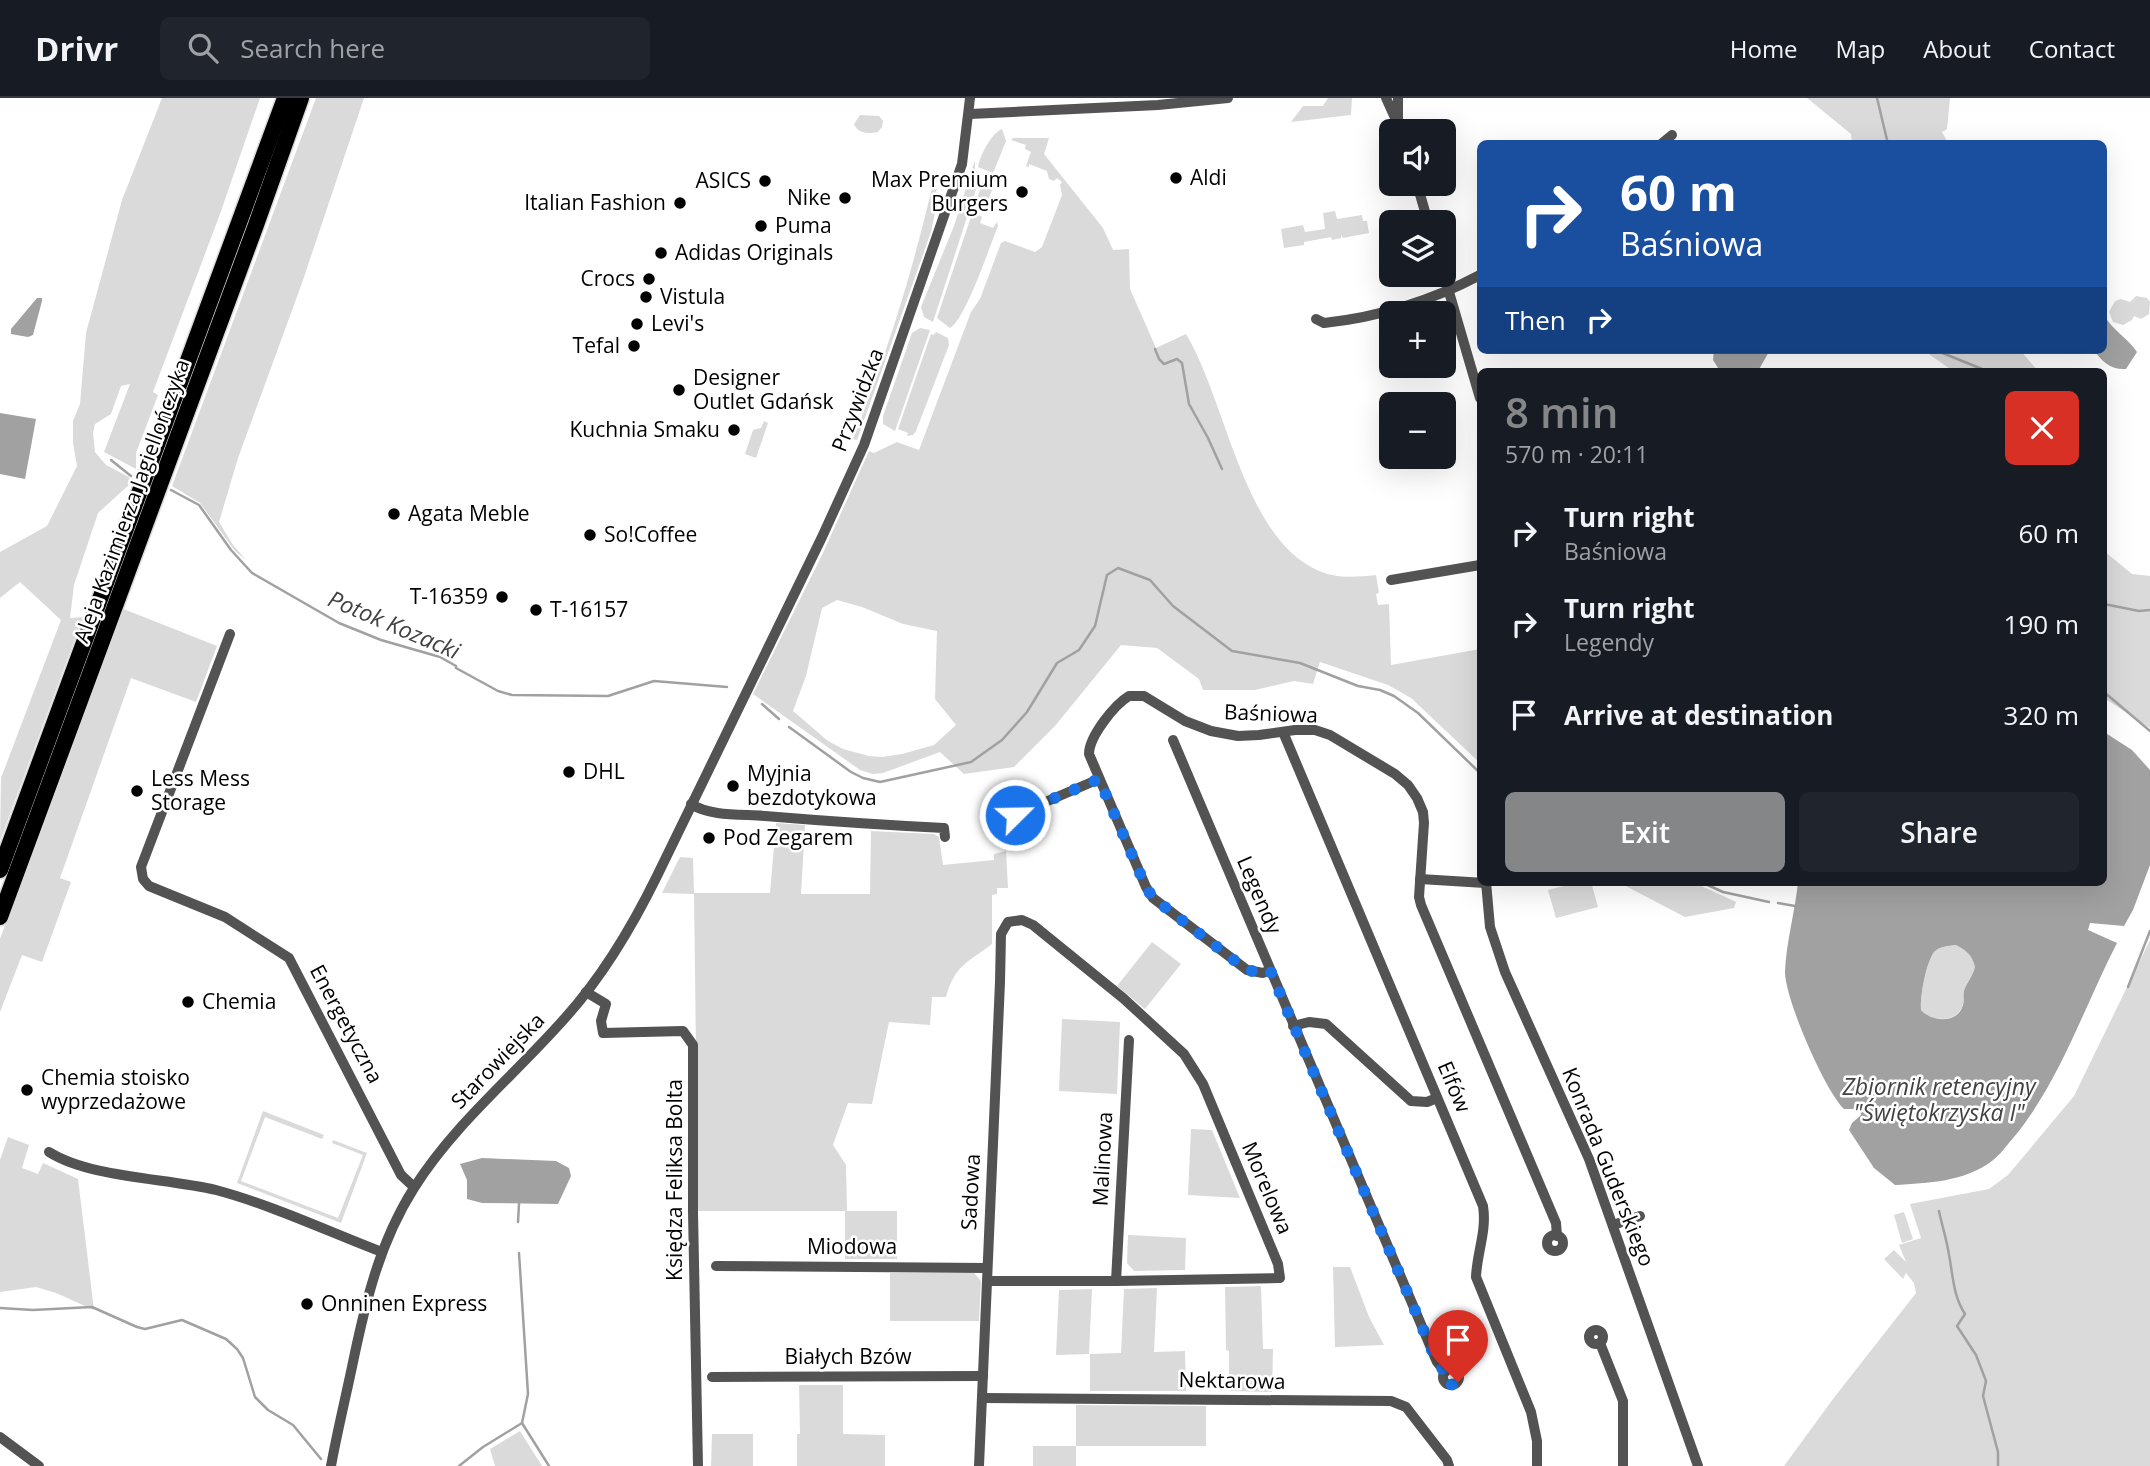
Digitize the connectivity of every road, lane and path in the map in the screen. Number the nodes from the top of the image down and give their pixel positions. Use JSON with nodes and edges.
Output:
{"nodes":[{"id":1,"x":285,"y":98,"type":"edge"},
{"id":2,"x":300,"y":98,"type":"edge"},
{"id":3,"x":970,"y":98,"type":"edge"},
{"id":4,"x":1228,"y":98,"type":"edge"},
{"id":5,"x":1386,"y":98,"type":"edge"},
{"id":6,"x":1398,"y":98,"type":"edge"},
{"id":7,"x":970,"y":114,"type":"junction"},
{"id":8,"x":1396,"y":119,"type":"edge"},
{"id":9,"x":1399,"y":119,"type":"edge"},
{"id":10,"x":1672,"y":135,"type":"dead end"},
{"id":11,"x":1666,"y":140,"type":"edge"},
{"id":12,"x":1477,"y":276,"type":"edge"},
{"id":13,"x":1447,"y":287,"type":"edge"},
{"id":14,"x":1448,"y":291,"type":"junction"},
{"id":15,"x":1316,"y":319,"type":"dead end"},
{"id":16,"x":1477,"y":388,"type":"edge"},
{"id":17,"x":1477,"y":566,"type":"edge"},
{"id":18,"x":1391,"y":580,"type":"dead end"},
{"id":19,"x":230,"y":634,"type":"dead end"},
{"id":20,"x":740,"y":701,"type":"joint"},
{"id":21,"x":1283,"y":732,"type":"junction"},
{"id":22,"x":1173,"y":740,"type":"dead end"},
{"id":23,"x":1099,"y":779,"type":"junction"},
{"id":24,"x":691,"y":804,"type":"junction"},
{"id":25,"x":1015,"y":815,"type":"dead end"},
{"id":26,"x":945,"y":837,"type":"dead end"},
{"id":27,"x":0,"y":870,"type":"edge"},
{"id":28,"x":1420,"y":879,"type":"junction"},
{"id":29,"x":1477,"y":882,"type":"edge"},
{"id":30,"x":1486,"y":886,"type":"edge"},
{"id":31,"x":0,"y":917,"type":"edge"},
{"id":32,"x":1008,"y":922,"type":"joint"},
{"id":33,"x":1270,"y":970,"type":"junction"},
{"id":34,"x":586,"y":992,"type":"junction"},
{"id":35,"x":1293,"y":1027,"type":"junction"},
{"id":36,"x":1129,"y":1040,"type":"dead end"},
{"id":37,"x":1437,"y":1098,"type":"junction"},
{"id":38,"x":49,"y":1152,"type":"dead end"},
{"id":39,"x":414,"y":1187,"type":"junction"},
{"id":40,"x":1640,"y":1216,"type":"dead end"},
{"id":41,"x":1613,"y":1225,"type":"junction"},
{"id":42,"x":1558,"y":1236,"type":"dead end"},
{"id":43,"x":382,"y":1252,"type":"junction"},
{"id":44,"x":716,"y":1266,"type":"dead end"},
{"id":45,"x":987,"y":1268,"type":"junction"},
{"id":46,"x":987,"y":1281,"type":"junction"},
{"id":47,"x":1116,"y":1281,"type":"junction"},
{"id":48,"x":1600,"y":1343,"type":"dead end"},
{"id":49,"x":1445,"y":1372,"type":"dead end"},
{"id":50,"x":983,"y":1376,"type":"junction"},
{"id":51,"x":712,"y":1377,"type":"dead end"},
{"id":52,"x":982,"y":1398,"type":"junction"},
{"id":53,"x":0,"y":1437,"type":"edge"},
{"id":54,"x":39,"y":1466,"type":"edge"},
{"id":55,"x":331,"y":1466,"type":"edge"},
{"id":56,"x":698,"y":1466,"type":"edge"},
{"id":57,"x":979,"y":1466,"type":"edge"},
{"id":58,"x":1449,"y":1466,"type":"edge"},
{"id":59,"x":1537,"y":1466,"type":"edge"},
{"id":60,"x":1623,"y":1466,"type":"edge"},
{"id":61,"x":1698,"y":1466,"type":"edge"}],
"edges":[{"from":1,"to":27,"type":"highway","name":"Aleja Kazimierza Jagiellończyka"},
{"from":2,"to":31,"type":"highway","name":"Aleja Kazimierza Jagiellończyka"},
{"from":3,"to":7,"type":"street","name":"Przywidzka"},
{"from":4,"to":7,"type":"street"},
{"from":5,"to":8,"type":"street"},
{"from":6,"to":9,"type":"street"},
{"from":7,"to":20,"type":"street","name":"Przywidzka"},
{"from":10,"to":11,"type":"street"},
{"from":12,"to":14,"type":"street"},
{"from":13,"to":14,"type":"street"},
{"from":14,"to":15,"type":"street"},
{"from":14,"to":16,"type":"street"},
{"from":17,"to":18,"type":"street"},
{"from":19,"to":39,"type":"street","name":"Energetyczna"},
{"from":20,"to":24,"type":"street","name":"Starowiejska"},
{"from":21,"to":23,"type":"street","name":"Baśniowa"},
{"from":21,"to":28,"type":"street","name":"Baśniowa"},
{"from":21,"to":37,"type":"street","name":"Elfów"},
{"from":22,"to":33,"type":"street","name":"Legendy"},
{"from":23,"to":25,"type":"street"},
{"from":23,"to":33,"type":"street","name":"Baśniowa"},
{"from":24,"to":26,"type":"street"},
{"from":24,"to":34,"type":"street","name":"Starowiejska"},
{"from":28,"to":29,"type":"street"},
{"from":28,"to":42,"type":"street","name":"Baśniowa"},
{"from":30,"to":41,"type":"street","name":"Konrada Guderskiego"},
{"from":32,"to":45,"type":"street","name":"Sadowa"},
{"from":32,"to":47,"type":"street","name":"Morelowa"},
{"from":33,"to":35,"type":"street","name":"Legendy"},
{"from":34,"to":39,"type":"street","name":"Starowiejska"},
{"from":34,"to":56,"type":"street","name":"Księdza Feliksa Bolta"},
{"from":35,"to":37,"type":"street"},
{"from":35,"to":49,"type":"street","name":"Legendy"},
{"from":36,"to":47,"type":"street","name":"Malinowa"},
{"from":37,"to":59,"type":"street","name":"Elfów"},
{"from":38,"to":43,"type":"street"},
{"from":39,"to":43,"type":"street","name":"Starowiejska"},
{"from":40,"to":41,"type":"street"},
{"from":41,"to":61,"type":"street","name":"Konrada Guderskiego"},
{"from":43,"to":55,"type":"street","name":"Starowiejska"},
{"from":44,"to":45,"type":"street","name":"Miodowa"},
{"from":45,"to":46,"type":"street","name":"Sadowa"},
{"from":46,"to":47,"type":"street","name":"Morelowa"},
{"from":46,"to":50,"type":"street","name":"Sadowa"},
{"from":48,"to":60,"type":"street"},
{"from":50,"to":51,"type":"street","name":"Białych Bzów"},
{"from":50,"to":52,"type":"street","name":"Sadowa"},
{"from":52,"to":57,"type":"street","name":"Sadowa"},
{"from":52,"to":58,"type":"street","name":"Nektarowa"},
{"from":53,"to":54,"type":"street"}]}
